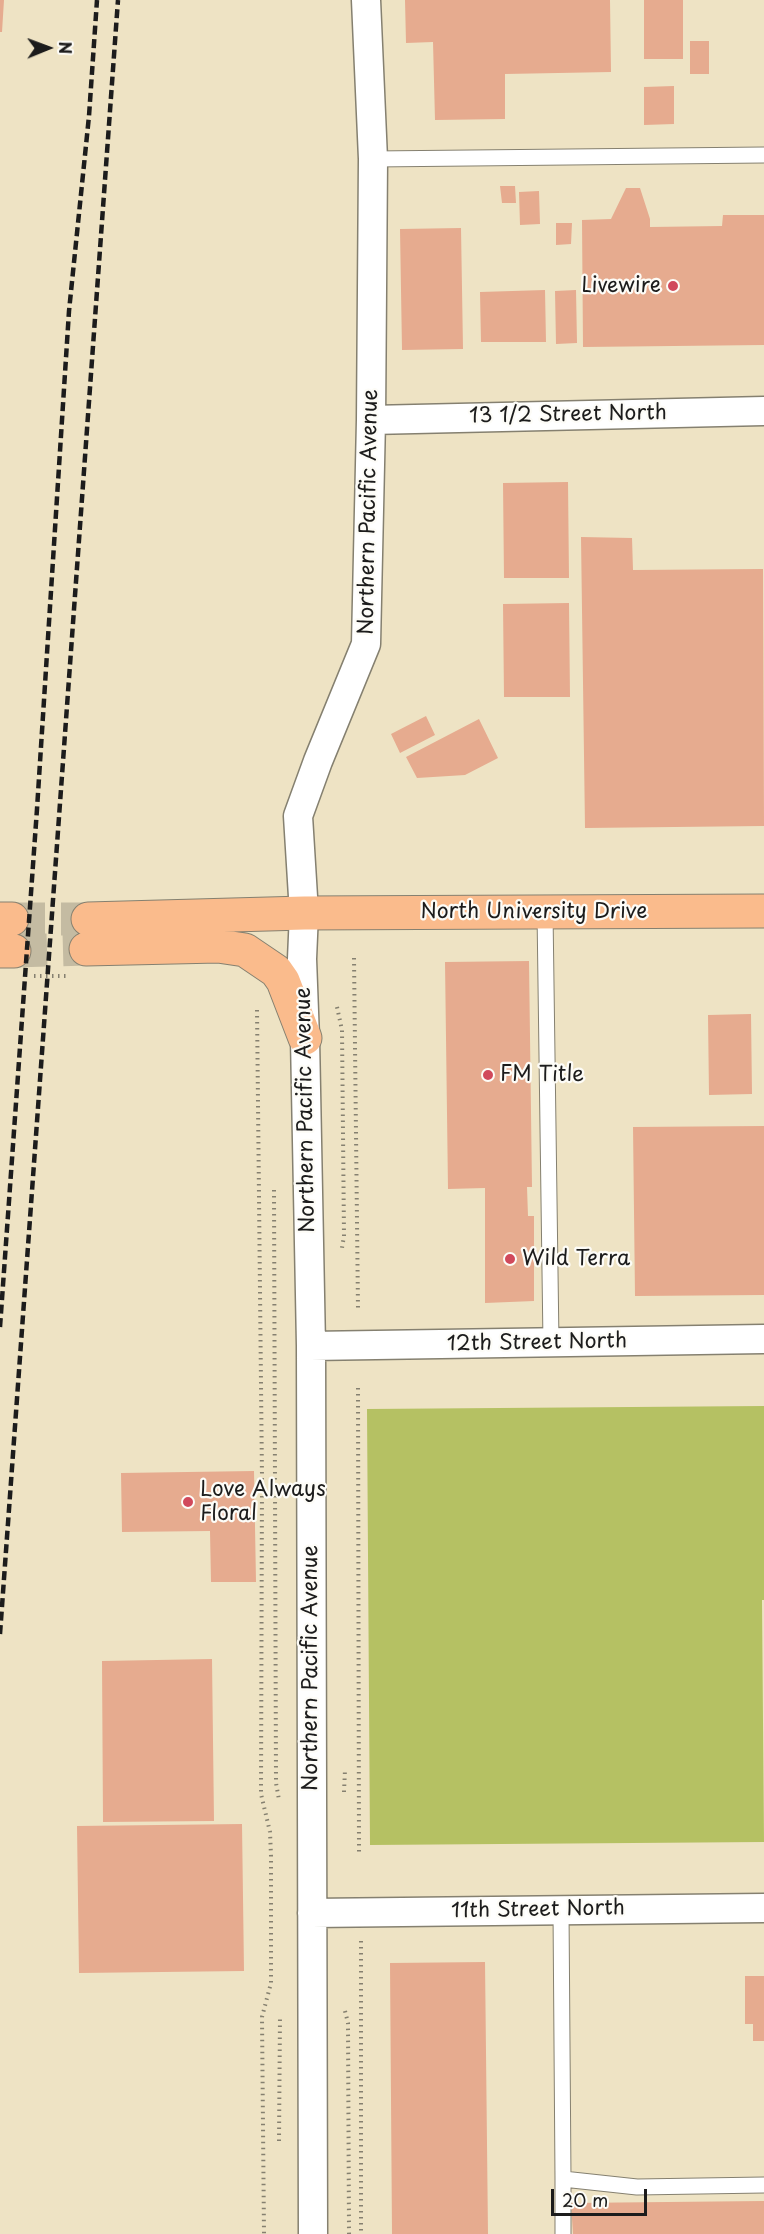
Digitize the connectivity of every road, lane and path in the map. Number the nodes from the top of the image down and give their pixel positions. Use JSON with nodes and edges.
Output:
{"nodes":[{"id":1,"x":366,"y":0,"type":"edge"},
{"id":2,"x":764,"y":155,"type":"edge"},
{"id":3,"x":373,"y":159,"type":"junction"},
{"id":4,"x":764,"y":411,"type":"edge"},
{"id":5,"x":372,"y":420,"type":"junction"},
{"id":6,"x":764,"y":911,"type":"edge"},
{"id":7,"x":544,"y":912,"type":"junction"},
{"id":8,"x":304,"y":913,"type":"junction"},
{"id":9,"x":354,"y":958,"type":"dead end"},
{"id":10,"x":257,"y":999,"type":"dead end"},
{"id":11,"x":336,"y":1003,"type":"dead end"},
{"id":12,"x":305,"y":1038,"type":"junction"},
{"id":13,"x":274,"y":1182,"type":"dead end"},
{"id":14,"x":340,"y":1253,"type":"dead end"},
{"id":15,"x":358,"y":1309,"type":"dead end"},
{"id":16,"x":764,"y":1339,"type":"edge"},
{"id":17,"x":551,"y":1343,"type":"junction"},
{"id":18,"x":310,"y":1346,"type":"junction"},
{"id":19,"x":358,"y":1388,"type":"dead end"},
{"id":20,"x":280,"y":1804,"type":"dead end"},
{"id":21,"x":359,"y":1855,"type":"dead end"},
{"id":22,"x":764,"y":1908,"type":"edge"},
{"id":23,"x":561,"y":1910,"type":"junction"},
{"id":24,"x":312,"y":1913,"type":"junction"},
{"id":25,"x":361,"y":1940,"type":"dead end"},
{"id":26,"x":343,"y":2001,"type":"dead end"},
{"id":27,"x":280,"y":2013,"type":"dead end"},
{"id":28,"x":279,"y":2152,"type":"dead end"},
{"id":29,"x":563,"y":2179,"type":"junction"},
{"id":30,"x":764,"y":2185,"type":"edge"},
{"id":31,"x":264,"y":2234,"type":"edge"},
{"id":32,"x":313,"y":2234,"type":"edge"},
{"id":33,"x":349,"y":2234,"type":"edge"},
{"id":34,"x":362,"y":2234,"type":"edge"},
{"id":35,"x":563,"y":2234,"type":"edge"}],
"edges":[{"from":1,"to":3,"type":"street","name":"Northern Pacific Avenue"},
{"from":2,"to":3,"type":"lane"},
{"from":3,"to":5,"type":"street","name":"Northern Pacific Avenue"},
{"from":4,"to":5,"type":"street","name":"13 1/2 Street North"},
{"from":5,"to":8,"type":"street","name":"Northern Pacific Avenue"},
{"from":6,"to":7,"type":"main road","name":"North University Drive"},
{"from":7,"to":8,"type":"main road","name":"North University Drive"},
{"from":7,"to":17,"type":"lane"},
{"from":8,"to":12,"type":"street","name":"Northern Pacific Avenue"},
{"from":8,"to":12,"type":"main road","name":"North University Drive"},
{"from":9,"to":15,"type":"path"},
{"from":10,"to":31,"type":"path"},
{"from":11,"to":14,"type":"path"},
{"from":12,"to":18,"type":"street","name":"Northern Pacific Avenue"},
{"from":13,"to":20,"type":"path"},
{"from":16,"to":17,"type":"street","name":"12th Street North"},
{"from":17,"to":18,"type":"street","name":"12th Street North"},
{"from":18,"to":24,"type":"street","name":"Northern Pacific Avenue"},
{"from":19,"to":21,"type":"path"},
{"from":22,"to":23,"type":"street","name":"11th Street North"},
{"from":23,"to":24,"type":"street","name":"11th Street North"},
{"from":23,"to":29,"type":"lane"},
{"from":24,"to":32,"type":"street","name":"Northern Pacific Avenue"},
{"from":25,"to":34,"type":"path"},
{"from":26,"to":33,"type":"path"},
{"from":27,"to":28,"type":"path"},
{"from":29,"to":30,"type":"lane"},
{"from":29,"to":35,"type":"lane"}]}
